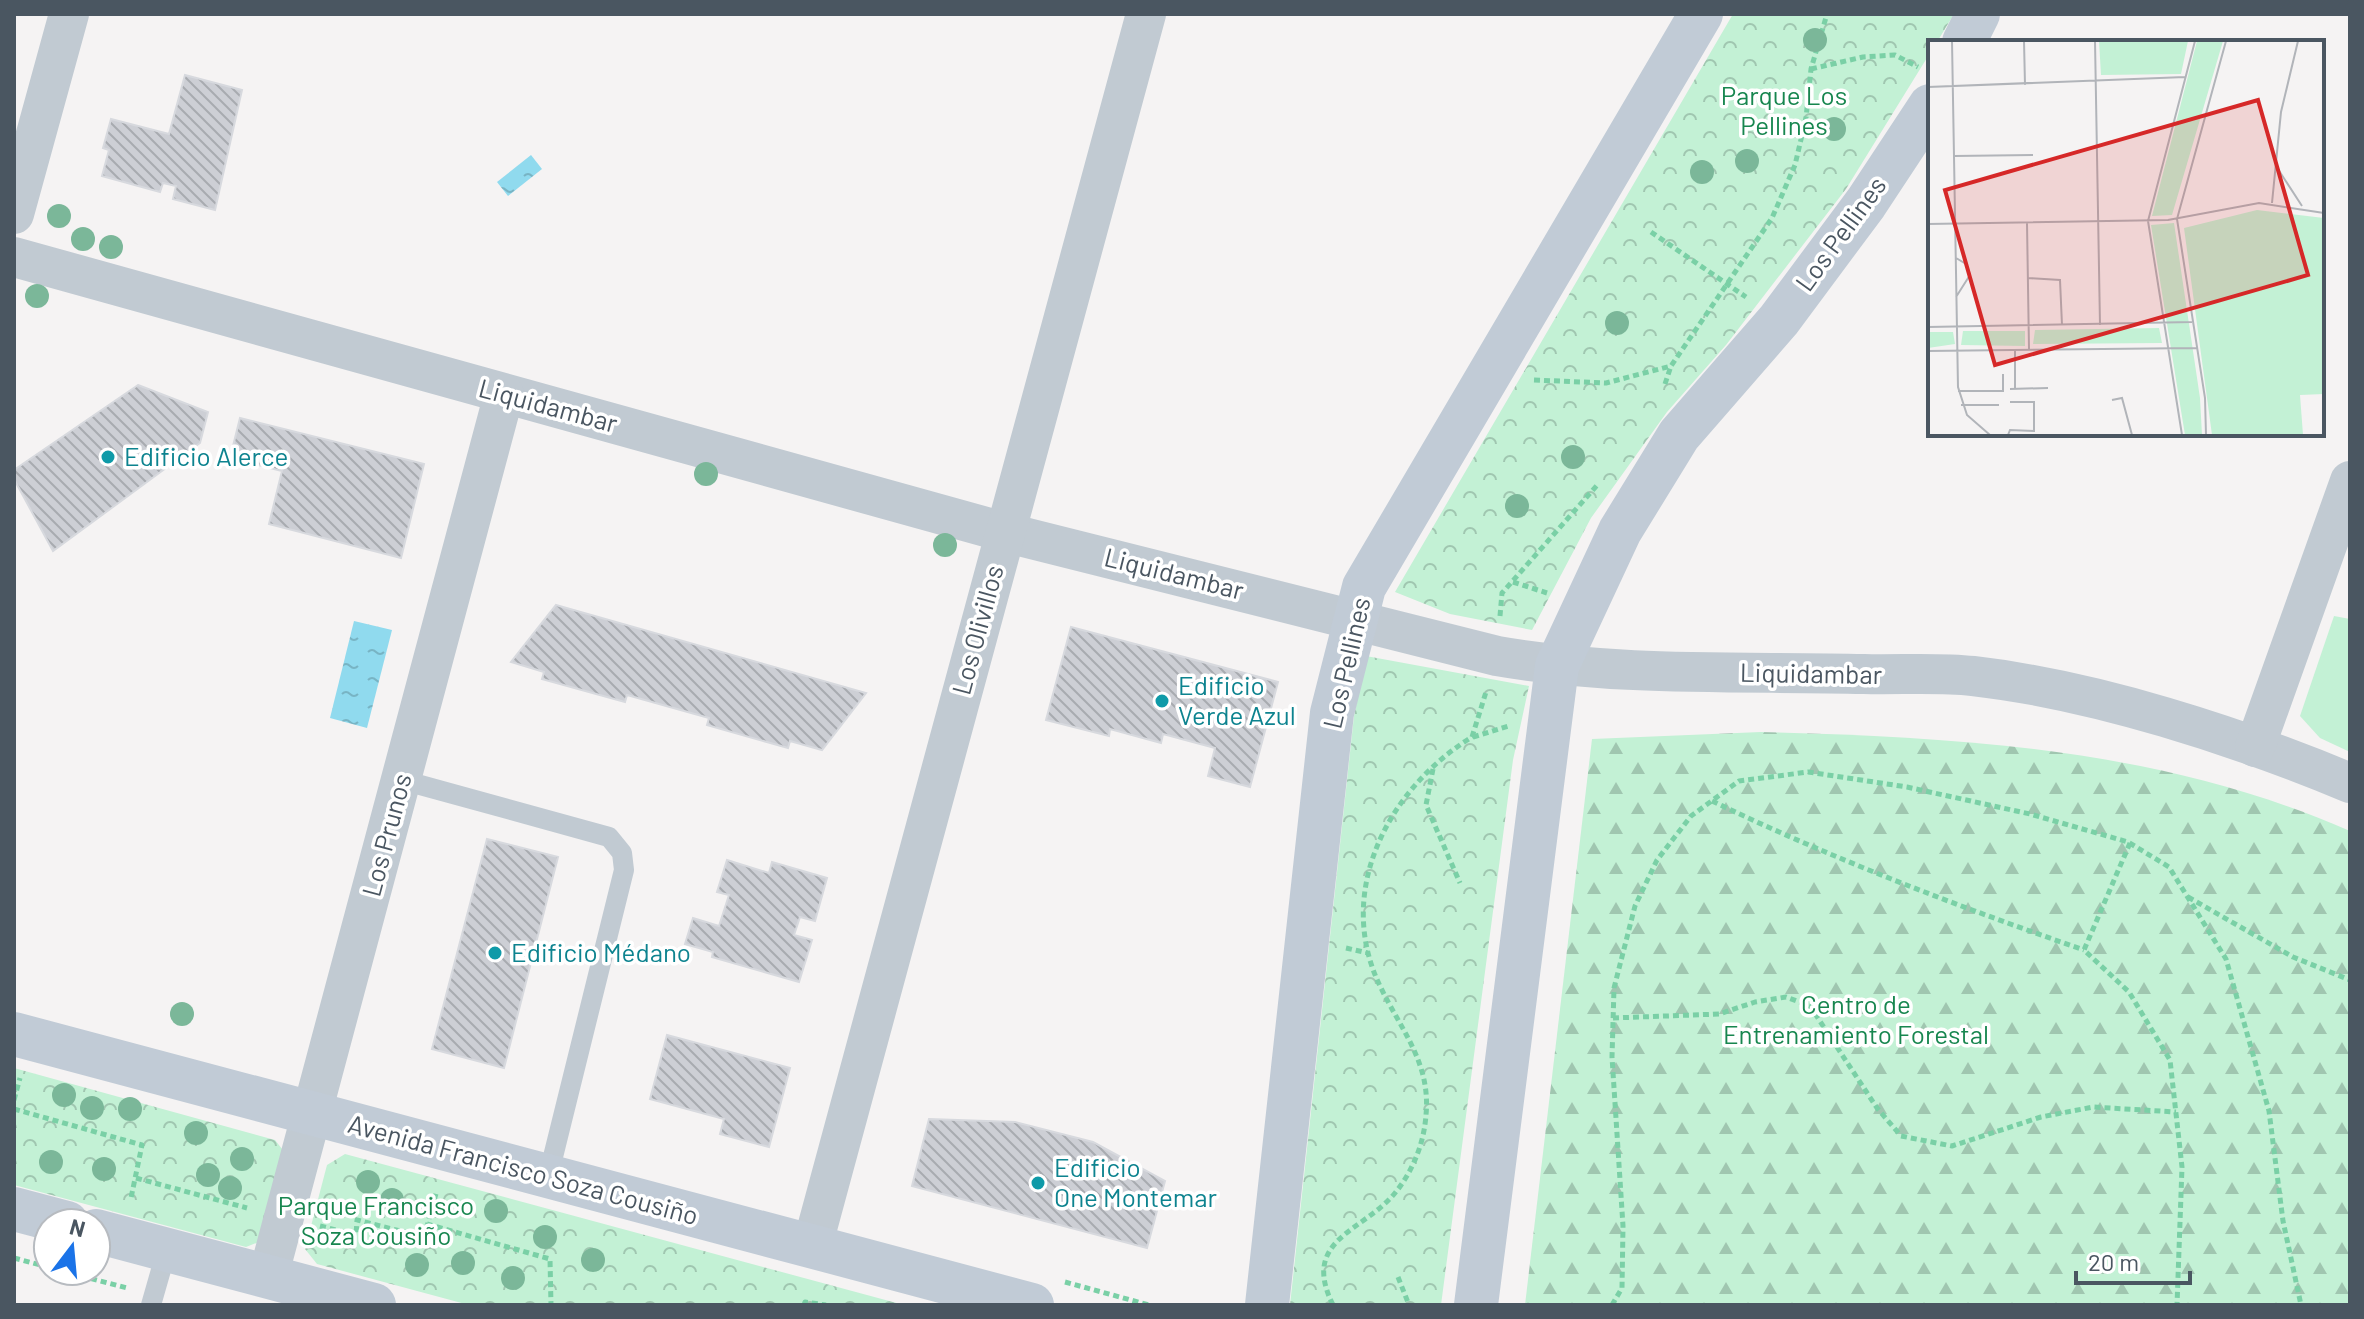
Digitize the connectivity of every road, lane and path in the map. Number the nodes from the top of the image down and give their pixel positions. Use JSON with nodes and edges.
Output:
{"nodes":[{"id":1,"x":69,"y":14,"type":"edge"},
{"id":2,"x":1146,"y":14,"type":"edge"},
{"id":3,"x":1701,"y":14,"type":"edge"},
{"id":4,"x":1978,"y":14,"type":"edge"},
{"id":5,"x":1825,"y":15,"type":"edge"},
{"id":6,"x":1965,"y":40,"type":"edge"},
{"id":7,"x":1811,"y":69,"type":"junction"},
{"id":8,"x":1928,"y":72,"type":"edge"},
{"id":9,"x":1928,"y":109,"type":"edge"},
{"id":10,"x":14,"y":214,"type":"edge"},
{"id":11,"x":1651,"y":232,"type":"dead end"},
{"id":12,"x":14,"y":257,"type":"edge"},
{"id":13,"x":1729,"y":286,"type":"junction"},
{"id":14,"x":1779,"y":320,"type":"junction"},
{"id":15,"x":1671,"y":366,"type":"junction"},
{"id":16,"x":1490,"y":372,"type":"junction"},
{"id":17,"x":504,"y":394,"type":"junction"},
{"id":18,"x":1661,"y":396,"type":"dead end"},
{"id":19,"x":1606,"y":477,"type":"dead end"},
{"id":20,"x":2350,"y":481,"type":"edge"},
{"id":21,"x":1004,"y":532,"type":"junction"},
{"id":22,"x":1353,"y":619,"type":"junction"},
{"id":23,"x":1497,"y":656,"type":"junction"},
{"id":24,"x":1557,"y":666,"type":"junction"},
{"id":25,"x":2255,"y":747,"type":"junction"},
{"id":26,"x":1433,"y":768,"type":"junction"},
{"id":27,"x":402,"y":780,"type":"junction"},
{"id":28,"x":2350,"y":783,"type":"edge"},
{"id":29,"x":1712,"y":801,"type":"junction"},
{"id":30,"x":2130,"y":843,"type":"junction"},
{"id":31,"x":1460,"y":883,"type":"dead end"},
{"id":32,"x":2187,"y":896,"type":"junction"},
{"id":33,"x":2084,"y":950,"type":"junction"},
{"id":34,"x":2350,"y":980,"type":"edge"},
{"id":35,"x":1613,"y":1018,"type":"junction"},
{"id":36,"x":14,"y":1034,"type":"edge"},
{"id":37,"x":14,"y":1109,"type":"edge"},
{"id":38,"x":2176,"y":1112,"type":"junction"},
{"id":39,"x":311,"y":1113,"type":"junction"},
{"id":40,"x":548,"y":1177,"type":"junction"},
{"id":41,"x":427,"y":1224,"type":"dead end"},
{"id":42,"x":112,"y":1226,"type":"edge"},
{"id":43,"x":112,"y":1235,"type":"edge"},
{"id":44,"x":812,"y":1247,"type":"junction"},
{"id":45,"x":167,"y":1249,"type":"junction"},
{"id":46,"x":268,"y":1277,"type":"junction"},
{"id":47,"x":1398,"y":1277,"type":"dead end"},
{"id":48,"x":151,"y":1305,"type":"edge"},
{"id":49,"x":374,"y":1305,"type":"edge"},
{"id":50,"x":553,"y":1305,"type":"edge"},
{"id":51,"x":804,"y":1305,"type":"edge"},
{"id":52,"x":826,"y":1305,"type":"edge"},
{"id":53,"x":1032,"y":1305,"type":"edge"},
{"id":54,"x":1267,"y":1305,"type":"edge"},
{"id":55,"x":1333,"y":1305,"type":"edge"},
{"id":56,"x":1409,"y":1305,"type":"edge"},
{"id":57,"x":1476,"y":1305,"type":"edge"},
{"id":58,"x":1612,"y":1305,"type":"edge"},
{"id":59,"x":2177,"y":1305,"type":"edge"},
{"id":60,"x":2301,"y":1305,"type":"edge"}],
"edges":[{"from":1,"to":10,"type":"street"},
{"from":2,"to":21,"type":"street","name":"Los Olivillos"},
{"from":3,"to":16,"type":"main road","name":"Los Pellines"},
{"from":4,"to":6,"type":"main road"},
{"from":5,"to":7,"type":"path"},
{"from":7,"to":8,"type":"path"},
{"from":7,"to":13,"type":"path"},
{"from":9,"to":14,"type":"main road","name":"Los Pellines"},
{"from":11,"to":13,"type":"path"},
{"from":12,"to":17,"type":"street","name":"Liquidambar"},
{"from":13,"to":14,"type":"path"},
{"from":13,"to":15,"type":"path"},
{"from":14,"to":24,"type":"main road","name":"Los Pellines"},
{"from":15,"to":16,"type":"path"},
{"from":15,"to":18,"type":"path"},
{"from":16,"to":22,"type":"main road","name":"Los Pellines"},
{"from":17,"to":21,"type":"street","name":"Liquidambar"},
{"from":17,"to":27,"type":"street","name":"Los Prunos"},
{"from":19,"to":23,"type":"path"},
{"from":20,"to":25,"type":"street"},
{"from":21,"to":22,"type":"street","name":"Liquidambar"},
{"from":21,"to":44,"type":"street","name":"Los Olivillos"},
{"from":22,"to":23,"type":"street","name":"Liquidambar"},
{"from":22,"to":54,"type":"main road","name":"Los Pellines"},
{"from":23,"to":24,"type":"street","name":"Liquidambar"},
{"from":23,"to":26,"type":"path"},
{"from":24,"to":25,"type":"street","name":"Liquidambar"},
{"from":24,"to":57,"type":"main road","name":"Los Pellines"},
{"from":25,"to":28,"type":"street","name":"Liquidambar"},
{"from":26,"to":31,"type":"path"},
{"from":26,"to":55,"type":"path"},
{"from":27,"to":39,"type":"street","name":"Los Prunos"},
{"from":27,"to":40,"type":"lane"},
{"from":29,"to":30,"type":"path"},
{"from":29,"to":33,"type":"path"},
{"from":29,"to":35,"type":"path"},
{"from":30,"to":32,"type":"path"},
{"from":30,"to":33,"type":"path"},
{"from":32,"to":34,"type":"path"},
{"from":32,"to":60,"type":"path"},
{"from":33,"to":38,"type":"path"},
{"from":35,"to":38,"type":"path"},
{"from":35,"to":58,"type":"path"},
{"from":36,"to":39,"type":"main road","name":"Avenida Francisco Soza Cousiño"},
{"from":37,"to":42,"type":"path"},
{"from":38,"to":59,"type":"path"},
{"from":39,"to":40,"type":"main road","name":"Avenida Francisco Soza Cousiño"},
{"from":39,"to":46,"type":"street","name":"Los Prunos"},
{"from":40,"to":44,"type":"main road","name":"Avenida Francisco Soza Cousiño"},
{"from":41,"to":50,"type":"path"},
{"from":43,"to":45,"type":"main road"},
{"from":44,"to":53,"type":"main road","name":"Avenida Francisco Soza Cousiño"},
{"from":45,"to":46,"type":"main road"},
{"from":45,"to":48,"type":"lane"},
{"from":46,"to":49,"type":"main road"},
{"from":47,"to":56,"type":"path"},
{"from":51,"to":52,"type":"path"}]}
